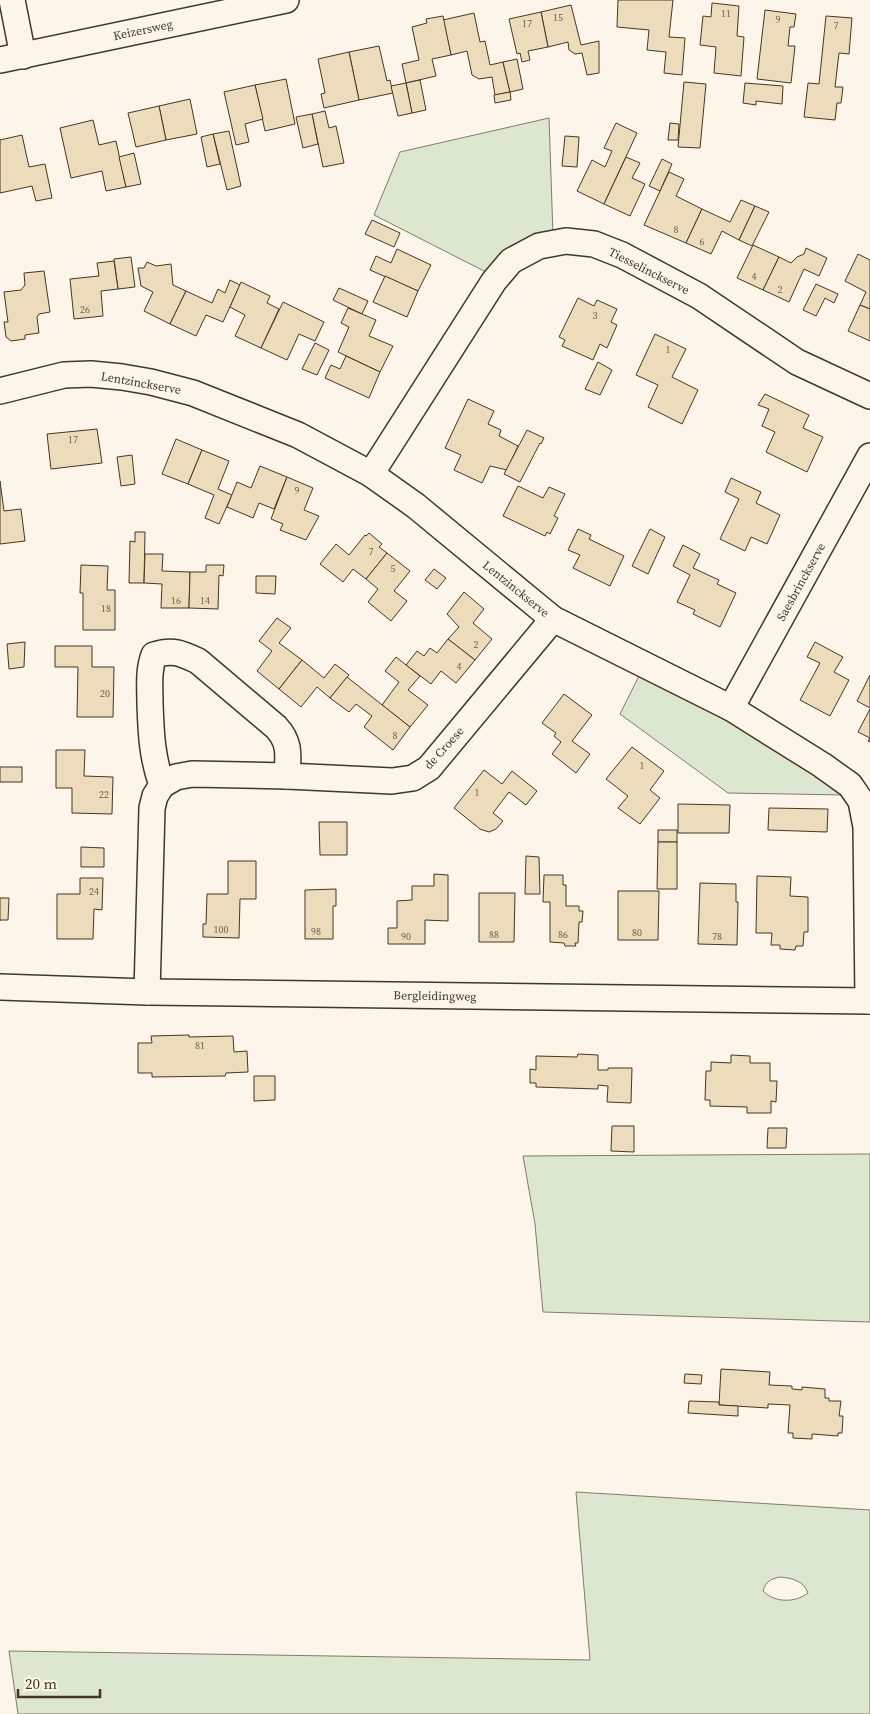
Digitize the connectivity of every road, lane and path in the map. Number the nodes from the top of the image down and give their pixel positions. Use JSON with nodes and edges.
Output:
{"nodes":[{"id":1,"x":12,"y":0,"type":"edge"},
{"id":2,"x":286,"y":0,"type":"edge"},
{"id":3,"x":12,"y":58,"type":"edge"},
{"id":4,"x":0,"y":391,"type":"edge"},
{"id":5,"x":870,"y":396,"type":"edge"},
{"id":6,"x":870,"y":456,"type":"edge"},
{"id":7,"x":371,"y":474,"type":"junction"},
{"id":8,"x":553,"y":619,"type":"junction"},
{"id":9,"x":731,"y":708,"type":"junction"},
{"id":10,"x":287,"y":776,"type":"junction"},
{"id":11,"x":162,"y":785,"type":"junction"},
{"id":12,"x":0,"y":987,"type":"edge"},
{"id":13,"x":147,"y":992,"type":"junction"},
{"id":14,"x":869,"y":1001,"type":"edge"}],
"edges":[{"from":1,"to":3,"type":"street"},
{"from":2,"to":3,"type":"street","name":"Keizersweg"},
{"from":4,"to":7,"type":"street","name":"Lentzinckserve"},
{"from":5,"to":7,"type":"street","name":"Tiesselinckserve"},
{"from":6,"to":9,"type":"street","name":"Saesbrinckserve"},
{"from":7,"to":8,"type":"street","name":"Lentzinckserve"},
{"from":8,"to":9,"type":"street","name":"Lentzinckserve"},
{"from":8,"to":10,"type":"street","name":"de Croese"},
{"from":9,"to":14,"type":"street","name":"Lentzinckserve"},
{"from":10,"to":11,"type":"street","name":"de Croese"},
{"from":10,"to":11,"type":"street"},
{"from":11,"to":13,"type":"street"},
{"from":12,"to":13,"type":"street","name":"Bergleidingweg"},
{"from":13,"to":14,"type":"street","name":"Bergleidingweg"}]}
